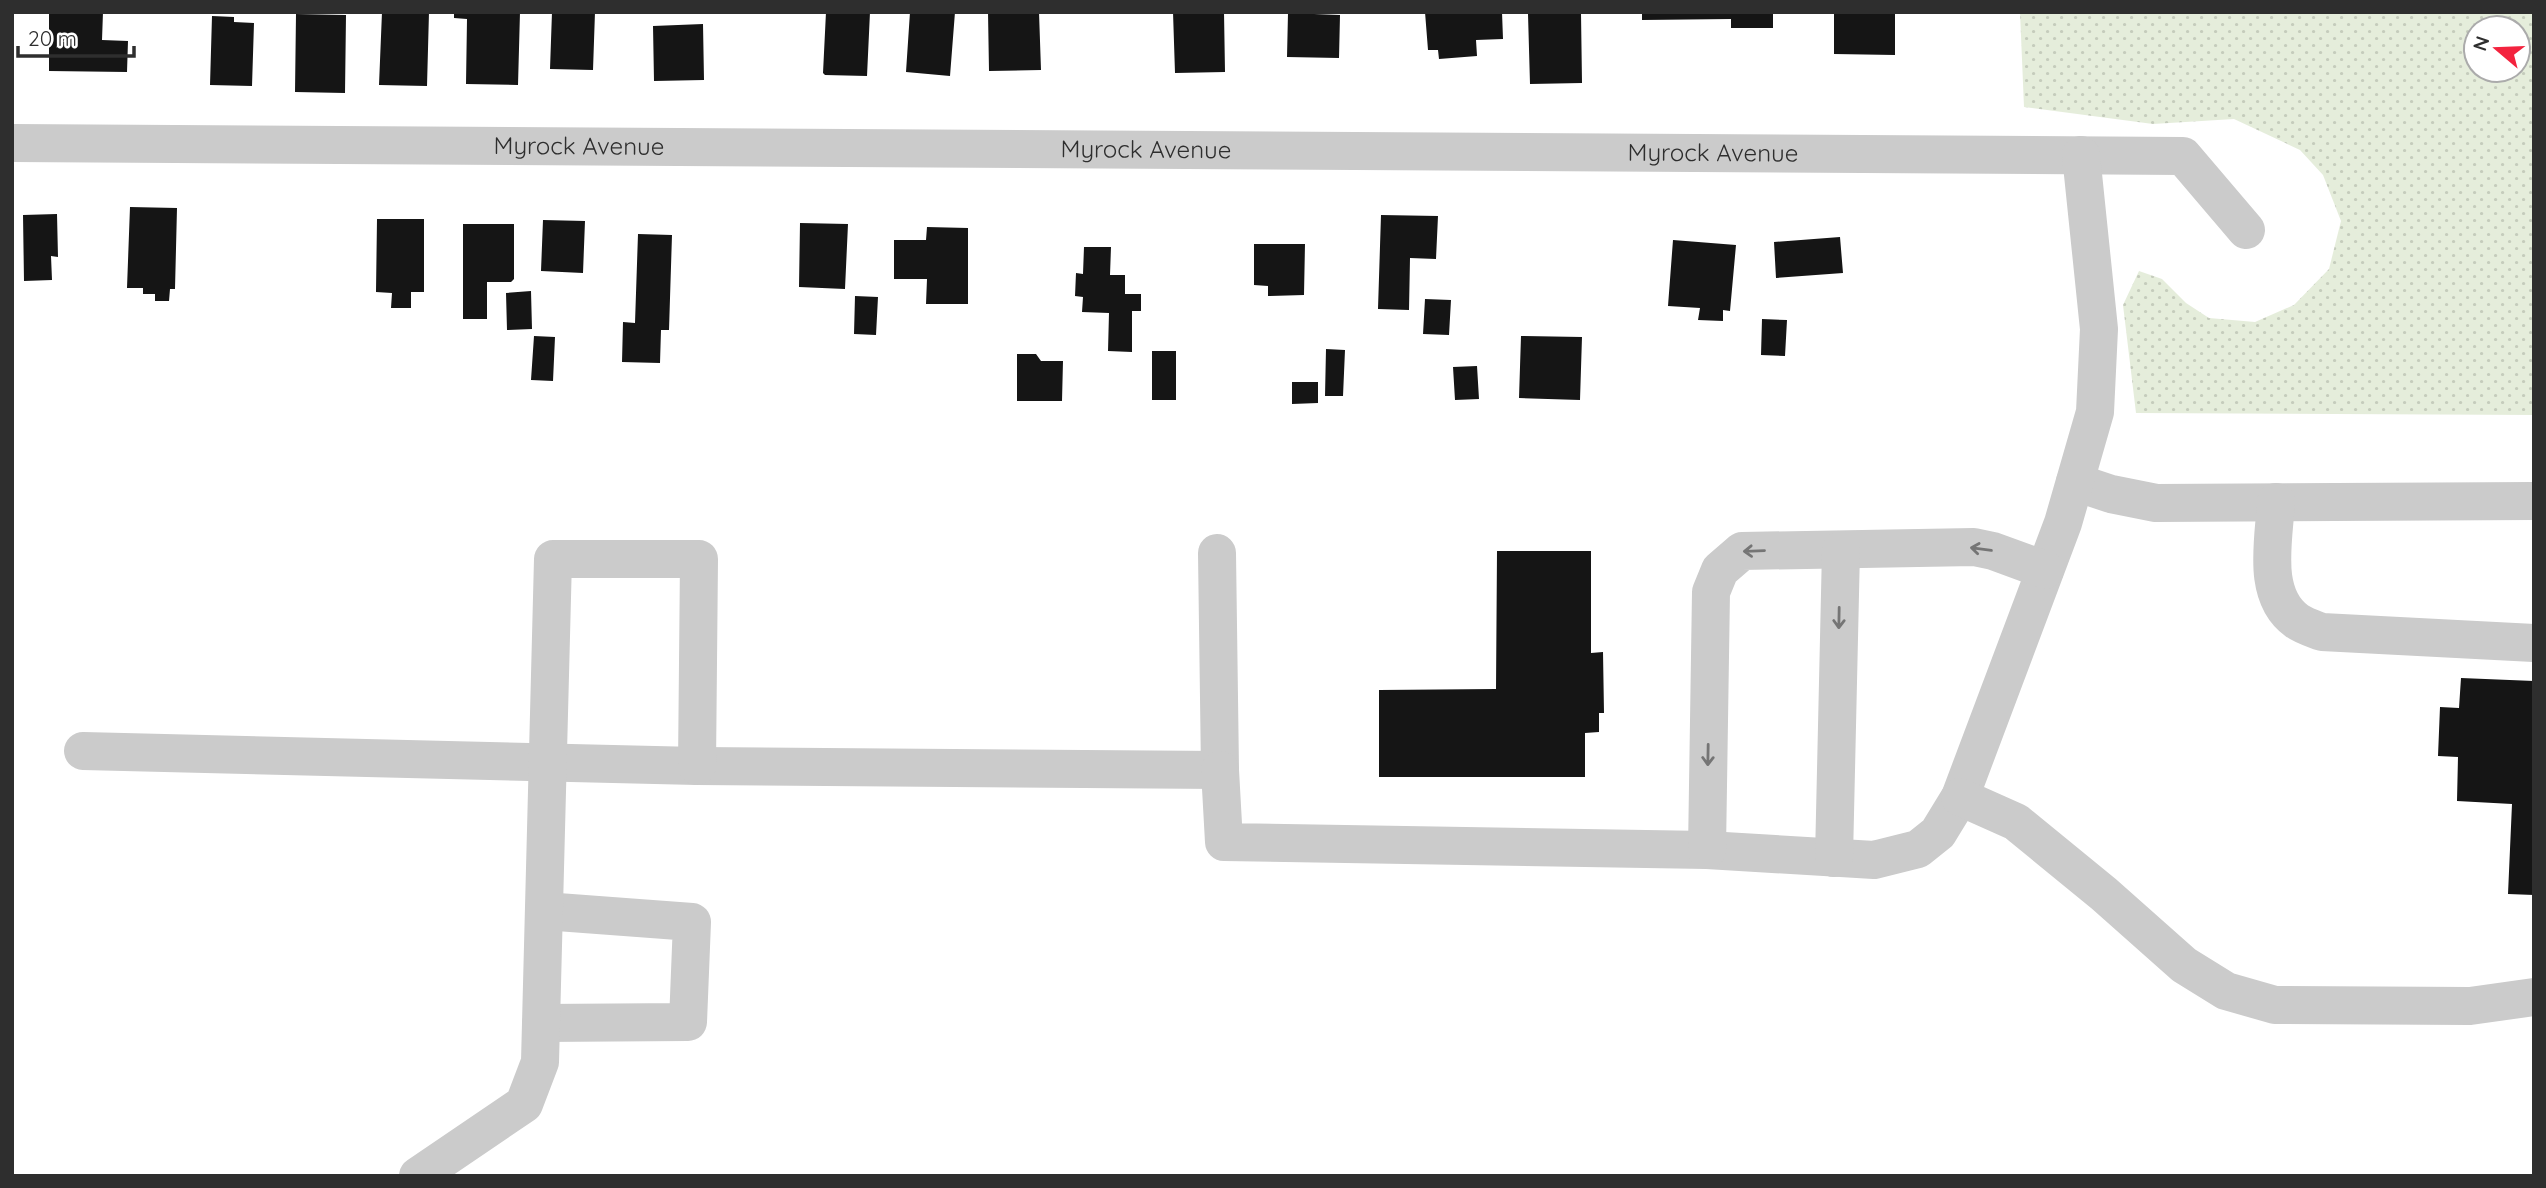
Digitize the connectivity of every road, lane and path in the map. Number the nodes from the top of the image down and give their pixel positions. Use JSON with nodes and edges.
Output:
{"nodes":[{"id":1,"x":12,"y":143,"type":"edge"},
{"id":2,"x":2081,"y":155,"type":"junction"},
{"id":3,"x":2246,"y":230,"type":"dead end"},
{"id":4,"x":2075,"y":482,"type":"junction"},
{"id":5,"x":2534,"y":501,"type":"edge"},
{"id":6,"x":2276,"y":502,"type":"junction"},
{"id":7,"x":1841,"y":550,"type":"junction"},
{"id":8,"x":1217,"y":553,"type":"dead end"},
{"id":9,"x":2045,"y":570,"type":"junction"},
{"id":10,"x":2534,"y":643,"type":"edge"},
{"id":11,"x":83,"y":751,"type":"dead end"},
{"id":12,"x":547,"y":763,"type":"junction"},
{"id":13,"x":697,"y":766,"type":"junction"},
{"id":14,"x":1220,"y":770,"type":"junction"},
{"id":15,"x":1960,"y":797,"type":"junction"},
{"id":16,"x":1707,"y":850,"type":"junction"},
{"id":17,"x":1835,"y":858,"type":"junction"},
{"id":18,"x":544,"y":911,"type":"junction"},
{"id":19,"x":2534,"y":997,"type":"edge"},
{"id":20,"x":541,"y":1023,"type":"junction"},
{"id":21,"x":418,"y":1176,"type":"edge"}],
"edges":[{"from":1,"to":2,"type":"street","name":"Myrock Avenue"},
{"from":2,"to":3,"type":"street","name":"Myrock Avenue"},
{"from":2,"to":4,"type":"street"},
{"from":4,"to":6,"type":"street"},
{"from":4,"to":9,"type":"street"},
{"from":5,"to":6,"type":"street"},
{"from":6,"to":10,"type":"street"},
{"from":9,"to":7,"type":"street","one_way":true},
{"from":7,"to":16,"type":"street","one_way":true},
{"from":7,"to":17,"type":"street","one_way":true},
{"from":8,"to":14,"type":"street"},
{"from":9,"to":15,"type":"street"},
{"from":11,"to":12,"type":"street"},
{"from":12,"to":13,"type":"street"},
{"from":12,"to":13,"type":"street"},
{"from":12,"to":18,"type":"street"},
{"from":13,"to":14,"type":"street"},
{"from":14,"to":16,"type":"street"},
{"from":15,"to":17,"type":"street"},
{"from":15,"to":19,"type":"street"},
{"from":16,"to":17,"type":"street"},
{"from":18,"to":20,"type":"street"},
{"from":18,"to":20,"type":"street"},
{"from":20,"to":21,"type":"street"}]}
